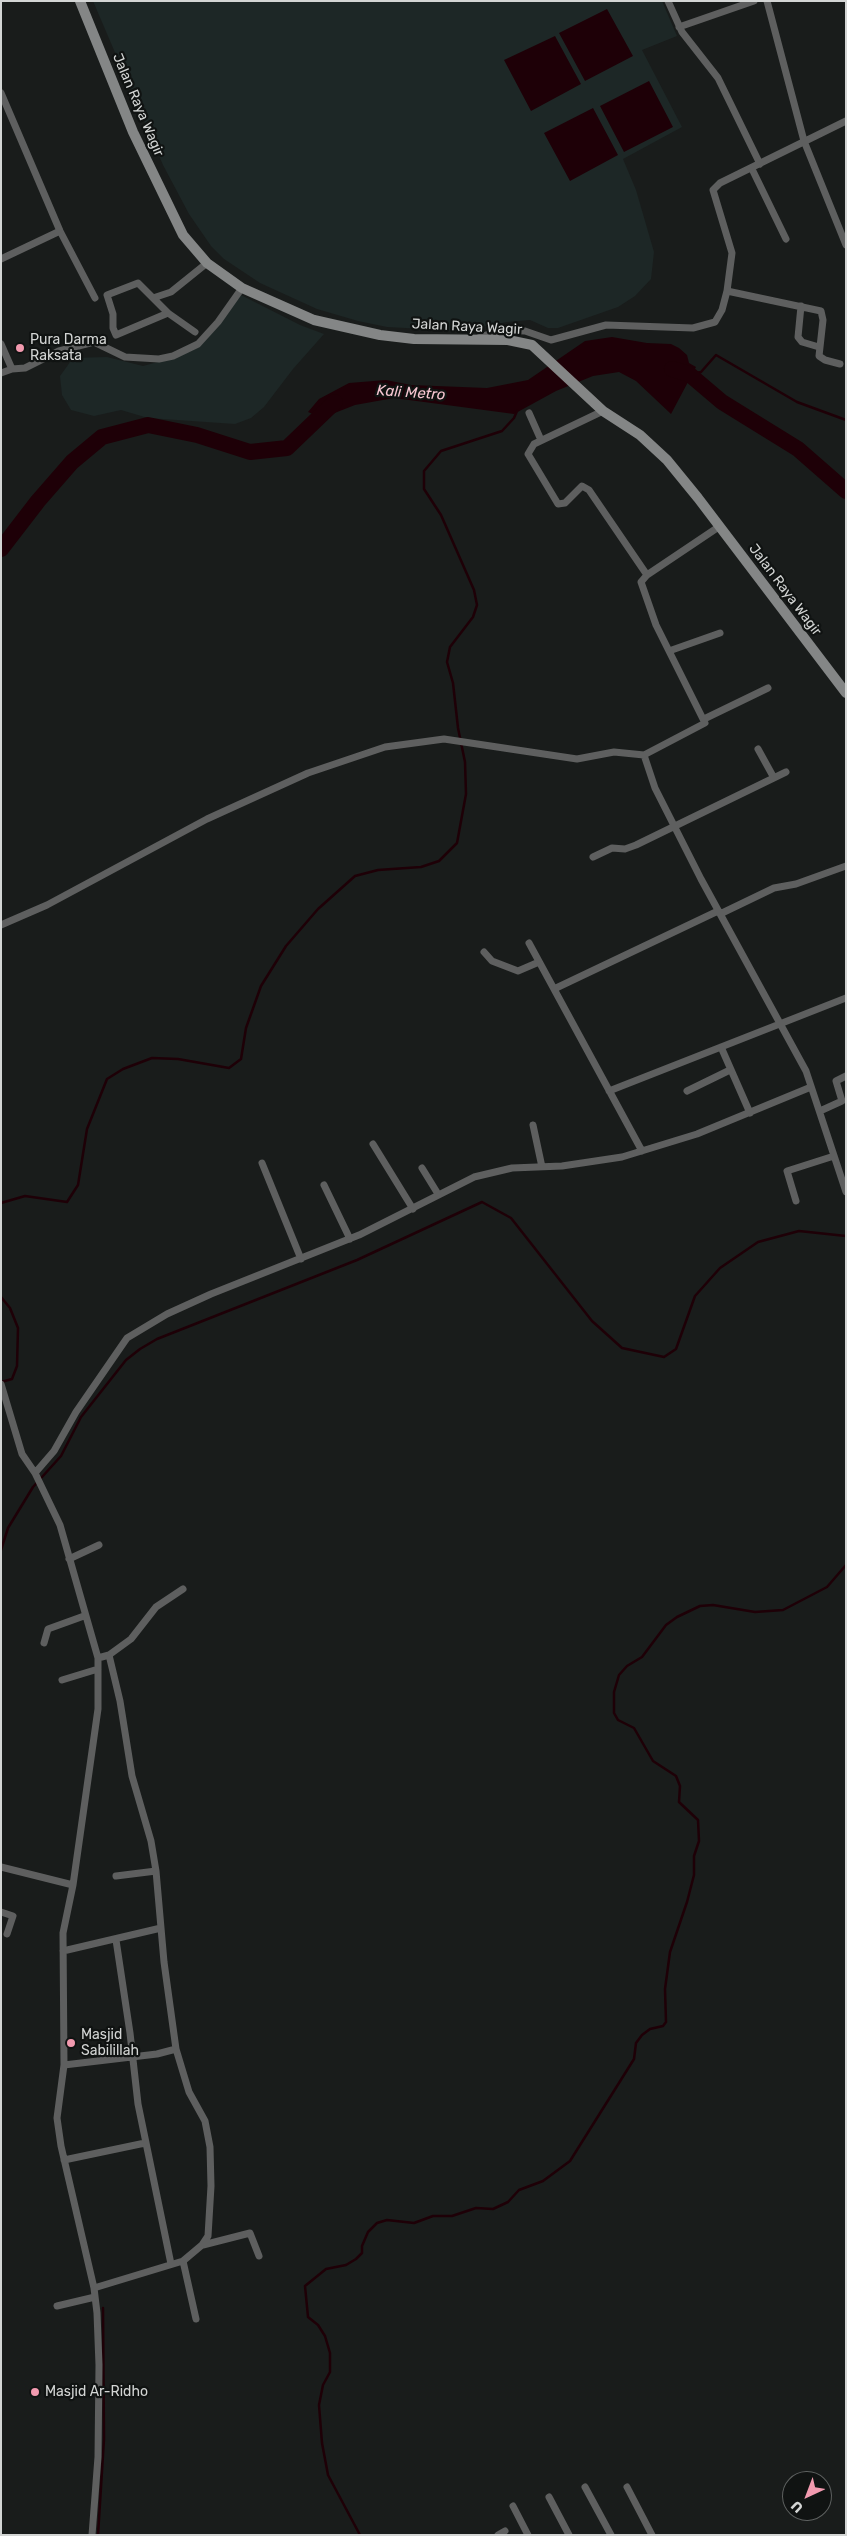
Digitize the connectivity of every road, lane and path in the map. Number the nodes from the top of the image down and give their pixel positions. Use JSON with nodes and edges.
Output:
{"nodes":[{"id":1,"x":80,"y":1,"type":"edge"},
{"id":2,"x":668,"y":1,"type":"edge"},
{"id":3,"x":754,"y":1,"type":"edge"},
{"id":4,"x":767,"y":1,"type":"edge"},
{"id":5,"x":679,"y":27,"type":"junction"},
{"id":6,"x":1,"y":93,"type":"edge"},
{"id":7,"x":846,"y":121,"type":"edge"},
{"id":8,"x":804,"y":140,"type":"junction"},
{"id":9,"x":760,"y":164,"type":"junction"},
{"id":10,"x":752,"y":169,"type":"junction"},
{"id":11,"x":60,"y":231,"type":"junction"},
{"id":12,"x":786,"y":240,"type":"dead end"},
{"id":13,"x":846,"y":246,"type":"edge"},
{"id":14,"x":1,"y":259,"type":"edge"},
{"id":15,"x":207,"y":263,"type":"junction"},
{"id":16,"x":242,"y":288,"type":"junction"},
{"id":17,"x":727,"y":291,"type":"junction"},
{"id":18,"x":171,"y":292,"type":"junction"},
{"id":19,"x":95,"y":298,"type":"dead end"},
{"id":20,"x":153,"y":298,"type":"junction"},
{"id":21,"x":801,"y":306,"type":"junction"},
{"id":22,"x":162,"y":307,"type":"junction"},
{"id":23,"x":168,"y":313,"type":"junction"},
{"id":24,"x":195,"y":332,"type":"dead end"},
{"id":25,"x":473,"y":340,"type":"junction"},
{"id":26,"x":1,"y":344,"type":"edge"},
{"id":27,"x":819,"y":347,"type":"junction"},
{"id":28,"x":840,"y":364,"type":"dead end"},
{"id":29,"x":12,"y":369,"type":"junction"},
{"id":30,"x":1,"y":373,"type":"edge"},
{"id":31,"x":603,"y":411,"type":"junction"},
{"id":32,"x":529,"y":413,"type":"dead end"},
{"id":33,"x":541,"y":440,"type":"junction"},
{"id":34,"x":720,"y":526,"type":"junction"},
{"id":35,"x":647,"y":576,"type":"junction"},
{"id":36,"x":720,"y":633,"type":"dead end"},
{"id":37,"x":669,"y":651,"type":"junction"},
{"id":38,"x":768,"y":688,"type":"dead end"},
{"id":39,"x":846,"y":694,"type":"edge"},
{"id":40,"x":704,"y":719,"type":"junction"},
{"id":41,"x":758,"y":748,"type":"dead end"},
{"id":42,"x":644,"y":755,"type":"junction"},
{"id":43,"x":786,"y":772,"type":"dead end"},
{"id":44,"x":774,"y":778,"type":"junction"},
{"id":45,"x":674,"y":826,"type":"junction"},
{"id":46,"x":593,"y":857,"type":"dead end"},
{"id":47,"x":846,"y":866,"type":"edge"},
{"id":48,"x":719,"y":912,"type":"junction"},
{"id":49,"x":1,"y":925,"type":"edge"},
{"id":50,"x":529,"y":943,"type":"dead end"},
{"id":51,"x":484,"y":952,"type":"dead end"},
{"id":52,"x":539,"y":962,"type":"junction"},
{"id":53,"x":554,"y":989,"type":"junction"},
{"id":54,"x":846,"y":998,"type":"edge"},
{"id":55,"x":782,"y":1024,"type":"junction"},
{"id":56,"x":721,"y":1047,"type":"junction"},
{"id":57,"x":730,"y":1070,"type":"junction"},
{"id":58,"x":846,"y":1076,"type":"edge"},
{"id":59,"x":811,"y":1087,"type":"junction"},
{"id":60,"x":609,"y":1091,"type":"junction"},
{"id":61,"x":687,"y":1091,"type":"dead end"},
{"id":62,"x":820,"y":1111,"type":"junction"},
{"id":63,"x":750,"y":1113,"type":"junction"},
{"id":64,"x":532,"y":1125,"type":"dead end"},
{"id":65,"x":373,"y":1144,"type":"dead end"},
{"id":66,"x":642,"y":1152,"type":"junction"},
{"id":67,"x":834,"y":1156,"type":"junction"},
{"id":68,"x":262,"y":1163,"type":"dead end"},
{"id":69,"x":542,"y":1167,"type":"junction"},
{"id":70,"x":422,"y":1168,"type":"dead end"},
{"id":71,"x":324,"y":1185,"type":"dead end"},
{"id":72,"x":846,"y":1192,"type":"edge"},
{"id":73,"x":438,"y":1194,"type":"junction"},
{"id":74,"x":796,"y":1201,"type":"dead end"},
{"id":75,"x":413,"y":1209,"type":"junction"},
{"id":76,"x":350,"y":1239,"type":"junction"},
{"id":77,"x":301,"y":1259,"type":"junction"},
{"id":78,"x":1,"y":1384,"type":"edge"},
{"id":79,"x":38,"y":1479,"type":"junction"},
{"id":80,"x":99,"y":1545,"type":"dead end"},
{"id":81,"x":70,"y":1558,"type":"junction"},
{"id":82,"x":183,"y":1589,"type":"dead end"},
{"id":83,"x":84,"y":1616,"type":"junction"},
{"id":84,"x":44,"y":1643,"type":"dead end"},
{"id":85,"x":109,"y":1655,"type":"junction"},
{"id":86,"x":98,"y":1658,"type":"junction"},
{"id":87,"x":98,"y":1670,"type":"junction"},
{"id":88,"x":62,"y":1680,"type":"dead end"},
{"id":89,"x":1,"y":1867,"type":"edge"},
{"id":90,"x":156,"y":1871,"type":"junction"},
{"id":91,"x":116,"y":1876,"type":"dead end"},
{"id":92,"x":73,"y":1885,"type":"junction"},
{"id":93,"x":1,"y":1912,"type":"edge"},
{"id":94,"x":161,"y":1928,"type":"junction"},
{"id":95,"x":7,"y":1934,"type":"dead end"},
{"id":96,"x":116,"y":1940,"type":"junction"},
{"id":97,"x":63,"y":1951,"type":"junction"},
{"id":98,"x":176,"y":2050,"type":"junction"},
{"id":99,"x":133,"y":2058,"type":"junction"},
{"id":100,"x":64,"y":2065,"type":"junction"},
{"id":101,"x":145,"y":2143,"type":"junction"},
{"id":102,"x":64,"y":2160,"type":"junction"},
{"id":103,"x":202,"y":2245,"type":"junction"},
{"id":104,"x":259,"y":2256,"type":"dead end"},
{"id":105,"x":183,"y":2260,"type":"junction"},
{"id":106,"x":171,"y":2264,"type":"junction"},
{"id":107,"x":94,"y":2288,"type":"junction"},
{"id":108,"x":95,"y":2297,"type":"junction"},
{"id":109,"x":57,"y":2306,"type":"dead end"},
{"id":110,"x":196,"y":2319,"type":"dead end"},
{"id":111,"x":585,"y":2487,"type":"dead end"},
{"id":112,"x":627,"y":2487,"type":"dead end"},
{"id":113,"x":549,"y":2497,"type":"dead end"},
{"id":114,"x":513,"y":2506,"type":"dead end"},
{"id":115,"x":651,"y":2534,"type":"edge"},
{"id":116,"x":92,"y":2535,"type":"edge"},
{"id":117,"x":528,"y":2535,"type":"edge"},
{"id":118,"x":569,"y":2535,"type":"edge"},
{"id":119,"x":611,"y":2535,"type":"edge"}],
"edges":[{"from":1,"to":15,"type":"main road","name":"Jalan Raya Wagir"},
{"from":2,"to":5,"type":"street"},
{"from":3,"to":5,"type":"street"},
{"from":4,"to":8,"type":"street"},
{"from":5,"to":9,"type":"street"},
{"from":6,"to":11,"type":"street"},
{"from":7,"to":8,"type":"street"},
{"from":8,"to":9,"type":"street"},
{"from":8,"to":13,"type":"street"},
{"from":9,"to":10,"type":"street"},
{"from":10,"to":12,"type":"street"},
{"from":10,"to":17,"type":"street"},
{"from":11,"to":14,"type":"street"},
{"from":11,"to":19,"type":"street"},
{"from":15,"to":16,"type":"main road","name":"Jalan Raya Wagir"},
{"from":15,"to":18,"type":"street"},
{"from":16,"to":25,"type":"main road","name":"Jalan Raya Wagir"},
{"from":16,"to":29,"type":"street"},
{"from":17,"to":21,"type":"street"},
{"from":17,"to":25,"type":"street"},
{"from":18,"to":20,"type":"street"},
{"from":18,"to":22,"type":"street"},
{"from":20,"to":22,"type":"street"},
{"from":20,"to":23,"type":"street"},
{"from":21,"to":27,"type":"street"},
{"from":21,"to":27,"type":"street"},
{"from":22,"to":23,"type":"street"},
{"from":23,"to":24,"type":"street"},
{"from":25,"to":31,"type":"main road","name":"Jalan Raya Wagir"},
{"from":26,"to":29,"type":"street"},
{"from":27,"to":28,"type":"street"},
{"from":29,"to":30,"type":"street"},
{"from":31,"to":33,"type":"street"},
{"from":31,"to":34,"type":"main road","name":"Jalan Raya Wagir"},
{"from":32,"to":33,"type":"street"},
{"from":33,"to":35,"type":"street"},
{"from":34,"to":35,"type":"street"},
{"from":34,"to":39,"type":"main road","name":"Jalan Raya Wagir"},
{"from":35,"to":37,"type":"street"},
{"from":36,"to":37,"type":"street"},
{"from":37,"to":40,"type":"street"},
{"from":38,"to":40,"type":"street"},
{"from":40,"to":42,"type":"street"},
{"from":41,"to":44,"type":"street"},
{"from":42,"to":45,"type":"street"},
{"from":42,"to":49,"type":"street"},
{"from":43,"to":44,"type":"street"},
{"from":44,"to":45,"type":"street"},
{"from":45,"to":46,"type":"street"},
{"from":45,"to":48,"type":"street"},
{"from":47,"to":48,"type":"street"},
{"from":48,"to":53,"type":"street"},
{"from":48,"to":55,"type":"street"},
{"from":50,"to":52,"type":"street"},
{"from":51,"to":52,"type":"street"},
{"from":52,"to":53,"type":"street"},
{"from":53,"to":60,"type":"street"},
{"from":54,"to":55,"type":"street"},
{"from":55,"to":56,"type":"street"},
{"from":55,"to":59,"type":"street"},
{"from":56,"to":57,"type":"street"},
{"from":56,"to":60,"type":"street"},
{"from":57,"to":61,"type":"street"},
{"from":57,"to":63,"type":"street"},
{"from":58,"to":62,"type":"street"},
{"from":59,"to":62,"type":"street"},
{"from":59,"to":63,"type":"street"},
{"from":60,"to":66,"type":"street"},
{"from":62,"to":67,"type":"street"},
{"from":63,"to":66,"type":"street"},
{"from":64,"to":69,"type":"street"},
{"from":65,"to":75,"type":"street"},
{"from":66,"to":69,"type":"street"},
{"from":67,"to":72,"type":"street"},
{"from":67,"to":74,"type":"street"},
{"from":68,"to":77,"type":"street"},
{"from":69,"to":73,"type":"street"},
{"from":70,"to":73,"type":"street"},
{"from":71,"to":76,"type":"street"},
{"from":73,"to":75,"type":"street"},
{"from":75,"to":76,"type":"street"},
{"from":76,"to":77,"type":"street"},
{"from":77,"to":79,"type":"street"},
{"from":78,"to":79,"type":"street"},
{"from":79,"to":81,"type":"street"},
{"from":80,"to":81,"type":"street"},
{"from":81,"to":83,"type":"street"},
{"from":82,"to":85,"type":"street"},
{"from":83,"to":84,"type":"street"},
{"from":83,"to":86,"type":"street"},
{"from":85,"to":86,"type":"street"},
{"from":85,"to":90,"type":"street"},
{"from":86,"to":87,"type":"street"},
{"from":87,"to":88,"type":"street"},
{"from":87,"to":92,"type":"street"},
{"from":89,"to":92,"type":"street"},
{"from":90,"to":91,"type":"street"},
{"from":90,"to":94,"type":"street"},
{"from":92,"to":97,"type":"street"},
{"from":93,"to":95,"type":"street"},
{"from":94,"to":96,"type":"street"},
{"from":94,"to":98,"type":"street"},
{"from":96,"to":97,"type":"street"},
{"from":96,"to":99,"type":"street"},
{"from":97,"to":100,"type":"street"},
{"from":98,"to":99,"type":"street"},
{"from":98,"to":103,"type":"street"},
{"from":99,"to":100,"type":"street"},
{"from":99,"to":101,"type":"street"},
{"from":100,"to":102,"type":"street"},
{"from":101,"to":102,"type":"street"},
{"from":101,"to":106,"type":"street"},
{"from":102,"to":107,"type":"street"},
{"from":103,"to":104,"type":"street"},
{"from":103,"to":105,"type":"street"},
{"from":105,"to":106,"type":"street"},
{"from":105,"to":110,"type":"street"},
{"from":106,"to":107,"type":"street"},
{"from":107,"to":108,"type":"street"},
{"from":108,"to":109,"type":"street"},
{"from":108,"to":116,"type":"street"},
{"from":111,"to":119,"type":"street"},
{"from":112,"to":115,"type":"street"},
{"from":113,"to":118,"type":"street"},
{"from":114,"to":117,"type":"street"}]}
